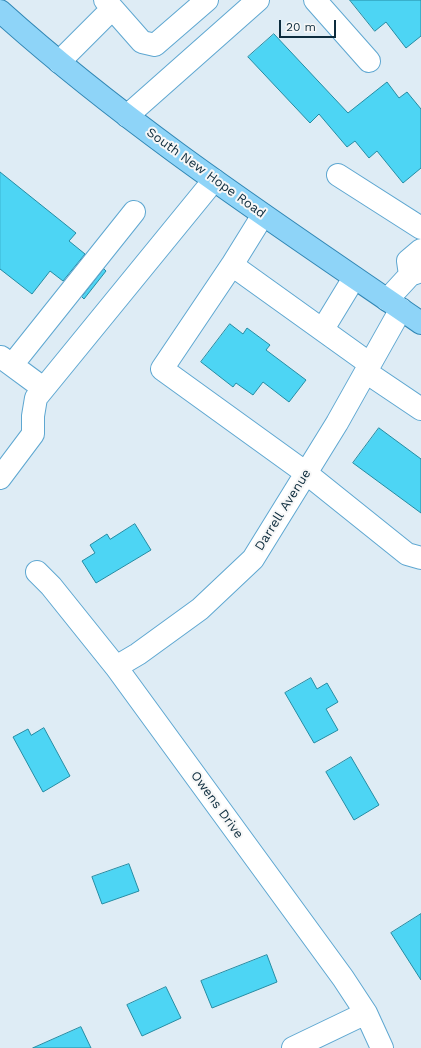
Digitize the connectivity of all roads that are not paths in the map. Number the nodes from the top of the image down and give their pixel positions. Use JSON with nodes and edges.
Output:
{"nodes":[{"id":1,"x":4,"y":0,"type":"edge"},
{"id":2,"x":207,"y":0,"type":"edge"},
{"id":3,"x":315,"y":0,"type":"edge"},
{"id":4,"x":253,"y":2,"type":"edge"},
{"id":5,"x":0,"y":3,"type":"edge"},
{"id":6,"x":109,"y":4,"type":"edge"},
{"id":7,"x":0,"y":11,"type":"edge"},
{"id":8,"x":369,"y":61,"type":"dead end"},
{"id":9,"x":59,"y":62,"type":"junction"},
{"id":10,"x":127,"y":116,"type":"junction"},
{"id":11,"x":338,"y":176,"type":"dead end"},
{"id":12,"x":214,"y":180,"type":"junction"},
{"id":13,"x":134,"y":212,"type":"dead end"},
{"id":14,"x":263,"y":215,"type":"junction"},
{"id":15,"x":418,"y":221,"type":"edge"},
{"id":16,"x":421,"y":250,"type":"edge"},
{"id":17,"x":232,"y":265,"type":"junction"},
{"id":18,"x":415,"y":273,"type":"edge"},
{"id":19,"x":354,"y":278,"type":"junction"},
{"id":20,"x":394,"y":305,"type":"junction"},
{"id":21,"x":421,"y":324,"type":"edge"},
{"id":22,"x":323,"y":329,"type":"junction"},
{"id":23,"x":6,"y":360,"type":"edge"},
{"id":24,"x":368,"y":368,"type":"junction"},
{"id":25,"x":44,"y":388,"type":"junction"},
{"id":26,"x":421,"y":409,"type":"edge"},
{"id":27,"x":306,"y":473,"type":"junction"},
{"id":28,"x":0,"y":478,"type":"edge"},
{"id":29,"x":421,"y":558,"type":"edge"},
{"id":30,"x":37,"y":572,"type":"dead end"},
{"id":31,"x":116,"y":667,"type":"junction"},
{"id":32,"x":366,"y":1013,"type":"junction"},
{"id":33,"x":293,"y":1048,"type":"edge"},
{"id":34,"x":382,"y":1048,"type":"edge"}],
"edges":[{"from":1,"to":5,"type":"street"},
{"from":2,"to":6,"type":"street"},
{"from":3,"to":8,"type":"street"},
{"from":4,"to":10,"type":"street"},
{"from":6,"to":9,"type":"street"},
{"from":7,"to":9,"type":"main road","name":"South New Hope Road"},
{"from":9,"to":10,"type":"main road","name":"South New Hope Road"},
{"from":10,"to":12,"type":"main road","name":"South New Hope Road"},
{"from":11,"to":15,"type":"street"},
{"from":12,"to":14,"type":"main road","name":"South New Hope Road"},
{"from":12,"to":25,"type":"street"},
{"from":13,"to":23,"type":"street"},
{"from":14,"to":17,"type":"street"},
{"from":14,"to":19,"type":"main road","name":"South New Hope Road"},
{"from":16,"to":18,"type":"street"},
{"from":17,"to":22,"type":"street"},
{"from":17,"to":27,"type":"street"},
{"from":18,"to":20,"type":"street","name":"Darrell Avenue"},
{"from":19,"to":20,"type":"main road","name":"South New Hope Road"},
{"from":19,"to":22,"type":"street"},
{"from":20,"to":21,"type":"main road","name":"South New Hope Road"},
{"from":20,"to":24,"type":"street","name":"Darrell Avenue"},
{"from":22,"to":24,"type":"street"},
{"from":23,"to":25,"type":"street"},
{"from":24,"to":26,"type":"street"},
{"from":24,"to":27,"type":"street","name":"Darrell Avenue"},
{"from":25,"to":28,"type":"street"},
{"from":27,"to":29,"type":"street"},
{"from":27,"to":31,"type":"street","name":"Darrell Avenue"},
{"from":30,"to":31,"type":"street","name":"Owens Drive"},
{"from":31,"to":32,"type":"street","name":"Owens Drive"},
{"from":32,"to":33,"type":"street"},
{"from":32,"to":34,"type":"street","name":"Owens Drive"}]}
